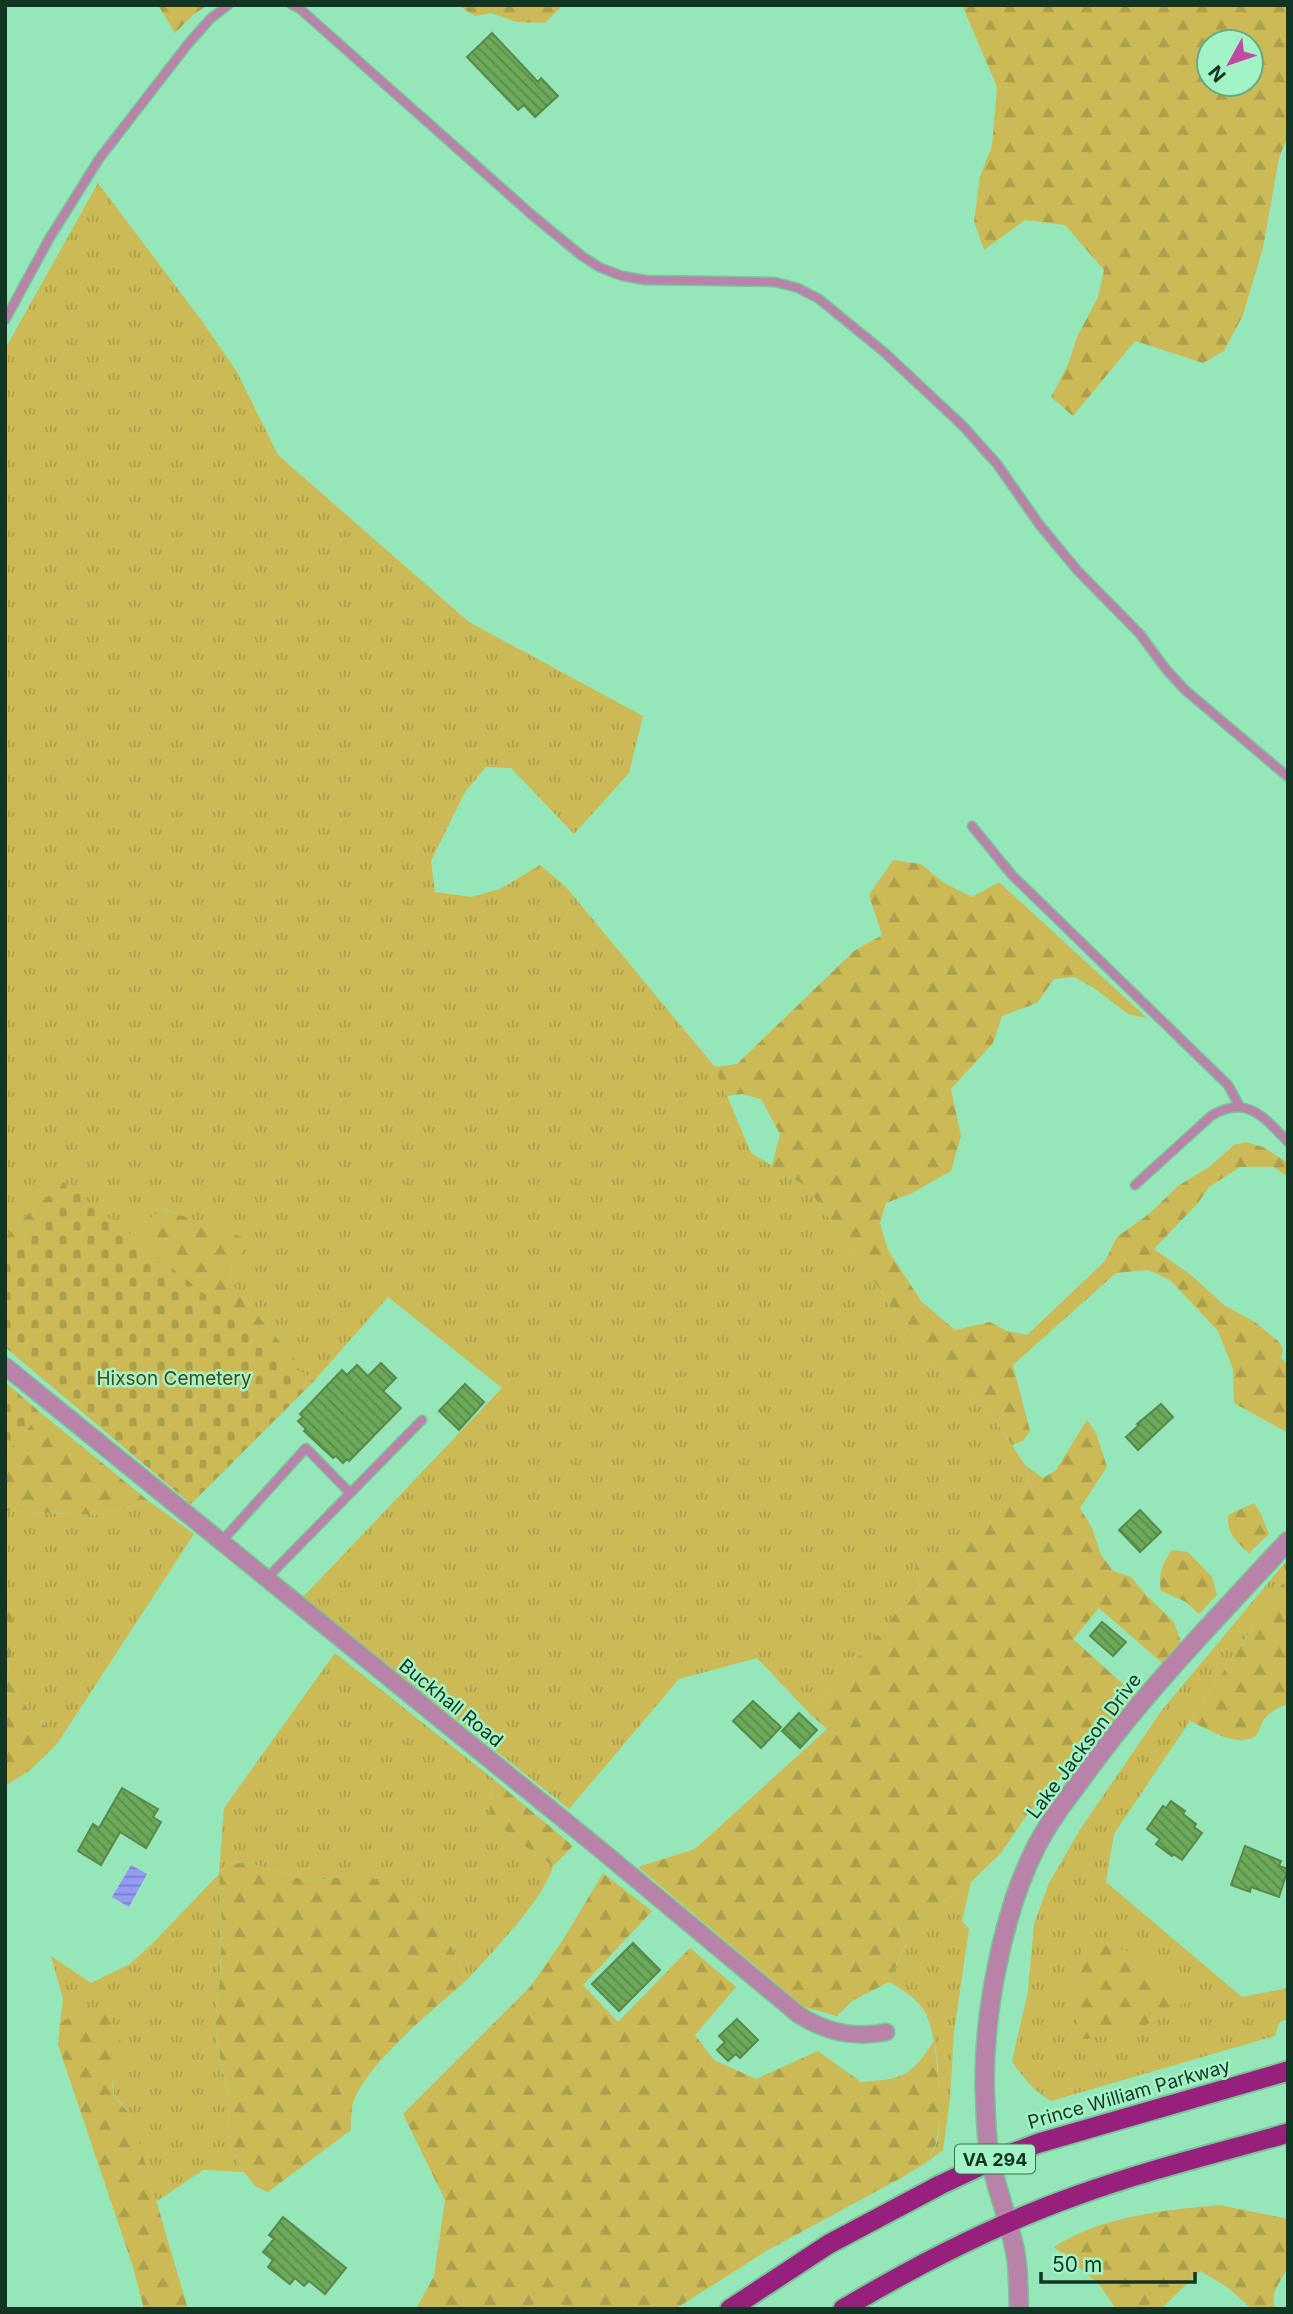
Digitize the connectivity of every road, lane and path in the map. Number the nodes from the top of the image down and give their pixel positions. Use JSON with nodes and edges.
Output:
{"nodes":[{"id":1,"x":228,"y":5,"type":"edge"},
{"id":2,"x":292,"y":5,"type":"edge"},
{"id":3,"x":5,"y":320,"type":"edge"},
{"id":4,"x":1288,"y":777,"type":"edge"},
{"id":5,"x":972,"y":826,"type":"dead end"},
{"id":6,"x":1240,"y":1107,"type":"junction"},
{"id":7,"x":1288,"y":1142,"type":"edge"},
{"id":8,"x":1135,"y":1185,"type":"dead end"},
{"id":9,"x":5,"y":1366,"type":"edge"},
{"id":10,"x":422,"y":1420,"type":"dead end"},
{"id":11,"x":350,"y":1493,"type":"junction"},
{"id":12,"x":1288,"y":1541,"type":"edge"},
{"id":13,"x":221,"y":1542,"type":"junction"},
{"id":14,"x":266,"y":1579,"type":"junction"},
{"id":15,"x":886,"y":2032,"type":"dead end"},
{"id":16,"x":1288,"y":2071,"type":"edge"},
{"id":17,"x":1288,"y":2133,"type":"edge"},
{"id":18,"x":991,"y":2161,"type":"junction"},
{"id":19,"x":1007,"y":2223,"type":"junction"},
{"id":20,"x":730,"y":2309,"type":"edge"},
{"id":21,"x":843,"y":2309,"type":"edge"},
{"id":22,"x":1019,"y":2309,"type":"edge"}],
"edges":[{"from":1,"to":3,"type":"lane"},
{"from":2,"to":4,"type":"lane"},
{"from":5,"to":6,"type":"lane"},
{"from":6,"to":7,"type":"lane"},
{"from":6,"to":8,"type":"lane"},
{"from":9,"to":13,"type":"street","name":"Buckhall Road"},
{"from":10,"to":11,"type":"lane"},
{"from":11,"to":13,"type":"lane"},
{"from":11,"to":14,"type":"lane"},
{"from":12,"to":18,"type":"street","name":"Lake Jackson Drive"},
{"from":13,"to":14,"type":"street","name":"Buckhall Road"},
{"from":14,"to":15,"type":"street","name":"Buckhall Road"},
{"from":16,"to":18,"type":"highway","name":"Prince William Parkway","number":"VA 294"},
{"from":17,"to":19,"type":"highway"},
{"from":18,"to":19,"type":"street","name":"Lake Jackson Drive"},
{"from":18,"to":20,"type":"highway","name":"Prince William Parkway","number":"VA 294"},
{"from":19,"to":21,"type":"highway"},
{"from":19,"to":22,"type":"street","name":"Lake Jackson Drive"}]}
